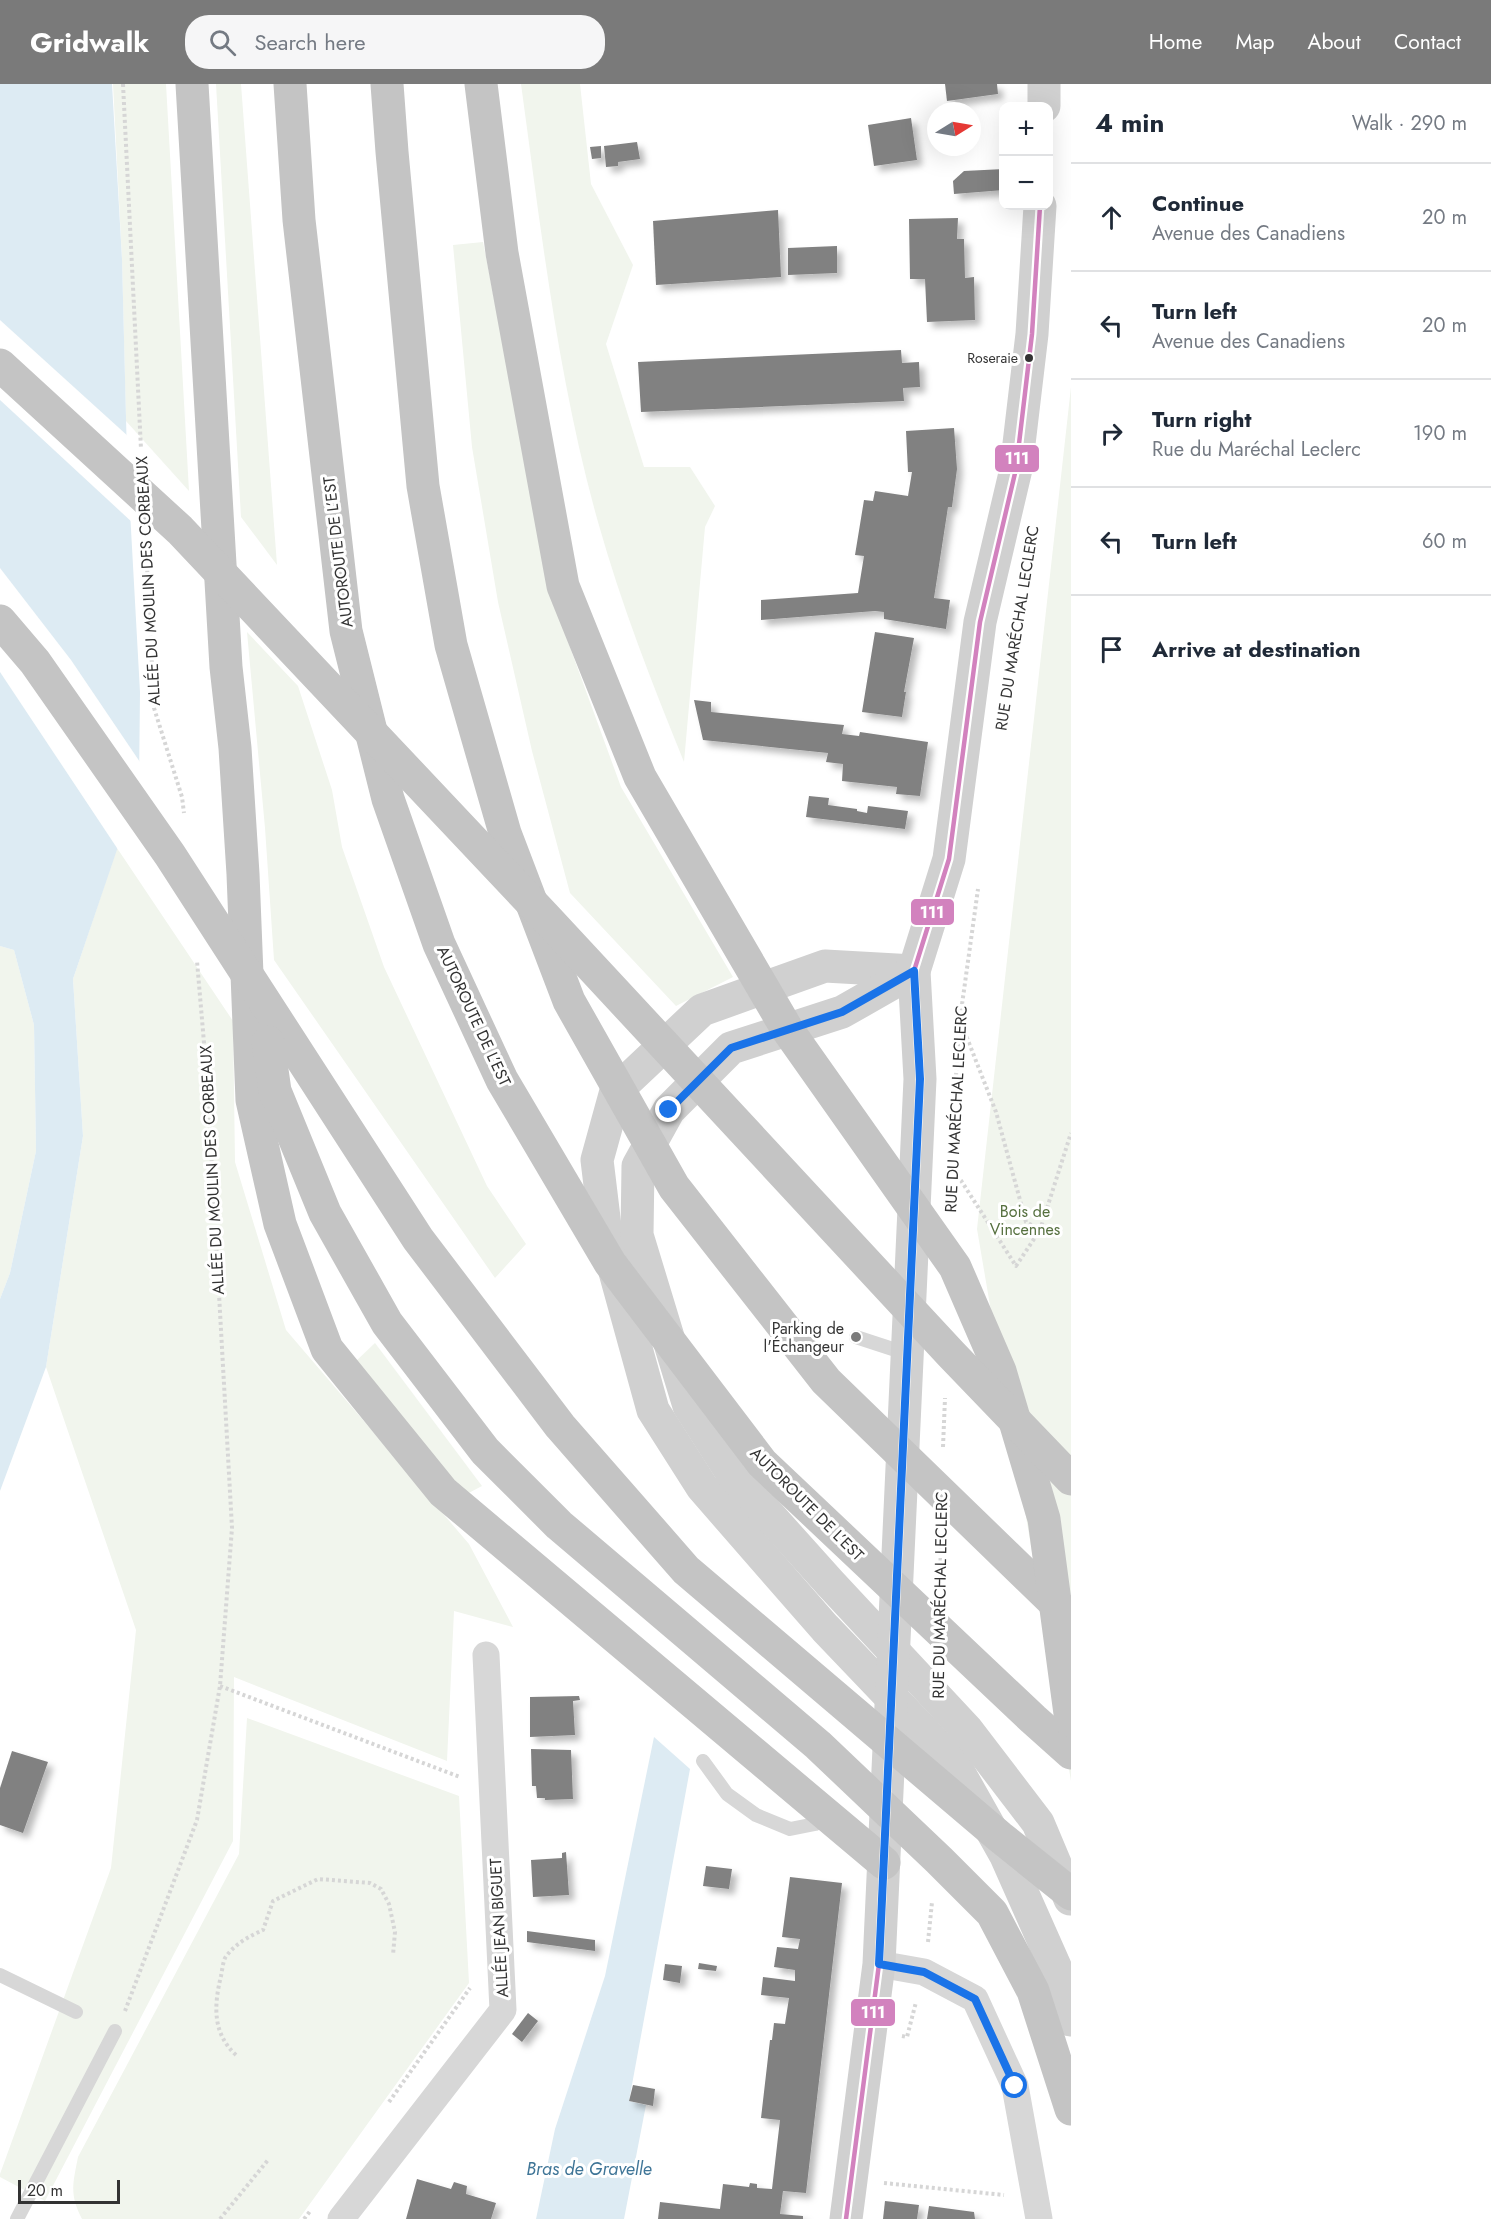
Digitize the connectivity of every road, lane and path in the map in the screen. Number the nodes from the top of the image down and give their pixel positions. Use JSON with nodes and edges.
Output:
{"nodes":[{"id":1,"x":123,"y":84,"type":"edge"},
{"id":2,"x":192,"y":84,"type":"edge"},
{"id":3,"x":290,"y":84,"type":"edge"},
{"id":4,"x":387,"y":84,"type":"edge"},
{"id":5,"x":482,"y":84,"type":"edge"},
{"id":6,"x":1044,"y":84,"type":"edge"},
{"id":7,"x":1044,"y":102,"type":"edge"},
{"id":8,"x":1040,"y":210,"type":"edge"},
{"id":9,"x":0,"y":365,"type":"edge"},
{"id":10,"x":141,"y":461,"type":"dead end"},
{"id":11,"x":146,"y":543,"type":"dead end"},
{"id":12,"x":1018,"y":615,"type":"dead end"},
{"id":13,"x":0,"y":621,"type":"edge"},
{"id":14,"x":1013,"y":651,"type":"dead end"},
{"id":15,"x":184,"y":821,"type":"dead end"},
{"id":16,"x":243,"y":874,"type":"junction"},
{"id":17,"x":978,"y":885,"type":"dead end"},
{"id":18,"x":196,"y":950,"type":"dead end"},
{"id":19,"x":914,"y":971,"type":"junction"},
{"id":20,"x":960,"y":1019,"type":"junction"},
{"id":21,"x":956,"y":1086,"type":"dead end"},
{"id":22,"x":1071,"y":1133,"type":"edge"},
{"id":23,"x":952,"y":1154,"type":"dead end"},
{"id":24,"x":951,"y":1165,"type":"junction"},
{"id":25,"x":951,"y":1176,"type":"dead end"},
{"id":26,"x":1040,"y":1230,"type":"junction"},
{"id":27,"x":856,"y":1337,"type":"dead end"},
{"id":28,"x":908,"y":1354,"type":"junction"},
{"id":29,"x":945,"y":1389,"type":"dead end"},
{"id":30,"x":944,"y":1448,"type":"dead end"},
{"id":31,"x":1071,"y":1479,"type":"edge"},
{"id":32,"x":941,"y":1531,"type":"dead end"},
{"id":33,"x":940,"y":1590,"type":"dead end"},
{"id":34,"x":1071,"y":1618,"type":"edge"},
{"id":35,"x":486,"y":1655,"type":"dead end"},
{"id":36,"x":220,"y":1686,"type":"junction"},
{"id":37,"x":1071,"y":1721,"type":"edge"},
{"id":38,"x":1071,"y":1753,"type":"edge"},
{"id":39,"x":703,"y":1761,"type":"dead end"},
{"id":40,"x":492,"y":1789,"type":"junction"},
{"id":41,"x":829,"y":1817,"type":"junction"},
{"id":42,"x":884,"y":1863,"type":"junction"},
{"id":43,"x":1071,"y":1894,"type":"edge"},
{"id":44,"x":932,"y":1897,"type":"dead end"},
{"id":45,"x":1071,"y":1900,"type":"edge"},
{"id":46,"x":393,"y":1955,"type":"dead end"},
{"id":47,"x":879,"y":1964,"type":"junction"},
{"id":48,"x":924,"y":1972,"type":"junction"},
{"id":49,"x":0,"y":1975,"type":"edge"},
{"id":50,"x":476,"y":1981,"type":"dead end"},
{"id":51,"x":76,"y":2012,"type":"dead end"},
{"id":52,"x":1071,"y":2020,"type":"edge"},
{"id":53,"x":115,"y":2031,"type":"joint"},
{"id":54,"x":236,"y":2055,"type":"dead end"},
{"id":55,"x":384,"y":2109,"type":"dead end"},
{"id":56,"x":1071,"y":2109,"type":"edge"},
{"id":57,"x":268,"y":2160,"type":"dead end"},
{"id":58,"x":850,"y":2180,"type":"junction"},
{"id":59,"x":318,"y":2201,"type":"dead end"},
{"id":60,"x":1037,"y":2208,"type":"edge"},
{"id":61,"x":16,"y":2219,"type":"edge"},
{"id":62,"x":220,"y":2219,"type":"edge"},
{"id":63,"x":304,"y":2219,"type":"edge"},
{"id":64,"x":341,"y":2219,"type":"edge"},
{"id":65,"x":846,"y":2219,"type":"edge"}],
"edges":[{"from":1,"to":10,"type":"path","name":"ALLÉE DU MOULIN DES CORBEAUX"},
{"from":2,"to":16,"type":"highway"},
{"from":3,"to":38,"type":"highway","name":"AUTOROUTE DE L’EST"},
{"from":4,"to":34,"type":"highway"},
{"from":5,"to":37,"type":"highway"},
{"from":6,"to":7,"type":"street"},
{"from":8,"to":19,"type":"street","name":"RUE DU MARÉCHAL LECLERC"},
{"from":9,"to":31,"type":"highway"},
{"from":11,"to":15,"type":"path","name":"ALLÉE DU MOULIN DES CORBEAUX"},
{"from":12,"to":14,"type":"path","name":"RUE DU MARÉCHAL LECLERC"},
{"from":13,"to":43,"type":"highway"},
{"from":16,"to":41,"type":"highway"},
{"from":16,"to":56,"type":"highway"},
{"from":17,"to":20,"type":"path","name":"RUE DU MARÉCHAL LECLERC"},
{"from":18,"to":36,"type":"path","name":"ALLÉE DU MOULIN DES CORBEAUX"},
{"from":19,"to":28,"type":"street","name":"RUE DU MARÉCHAL LECLERC"},
{"from":19,"to":45,"type":"street"},
{"from":19,"to":52,"type":"street"},
{"from":20,"to":21,"type":"path","name":"RUE DU MARÉCHAL LECLERC"},
{"from":20,"to":26,"type":"path"},
{"from":22,"to":26,"type":"path"},
{"from":23,"to":24,"type":"path","name":"RUE DU MARÉCHAL LECLERC"},
{"from":24,"to":25,"type":"path","name":"RUE DU MARÉCHAL LECLERC"},
{"from":24,"to":26,"type":"path"},
{"from":27,"to":28,"type":"lane"},
{"from":28,"to":42,"type":"street","name":"RUE DU MARÉCHAL LECLERC"},
{"from":29,"to":30,"type":"path"},
{"from":32,"to":33,"type":"path","name":"RUE DU MARÉCHAL LECLERC"},
{"from":35,"to":40,"type":"street","name":"ALLÉE JEAN BIGUET"},
{"from":36,"to":40,"type":"path"},
{"from":36,"to":53,"type":"path","name":"ALLÉE DU MOULIN DES CORBEAUX"},
{"from":39,"to":41,"type":"lane"},
{"from":40,"to":64,"type":"street","name":"ALLÉE JEAN BIGUET"},
{"from":41,"to":42,"type":"highway"},
{"from":42,"to":47,"type":"street","name":"RUE DU MARÉCHAL LECLERC"},
{"from":44,"to":48,"type":"path"},
{"from":46,"to":54,"type":"path"},
{"from":47,"to":48,"type":"street"},
{"from":47,"to":58,"type":"street","name":"RUE DU MARÉCHAL LECLERC"},
{"from":48,"to":60,"type":"street"},
{"from":49,"to":51,"type":"lane"},
{"from":50,"to":55,"type":"path"},
{"from":53,"to":61,"type":"lane"},
{"from":57,"to":62,"type":"path"},
{"from":58,"to":60,"type":"path"},
{"from":58,"to":65,"type":"street","name":"RUE DU MARÉCHAL LECLERC"},
{"from":59,"to":63,"type":"path"}]}
